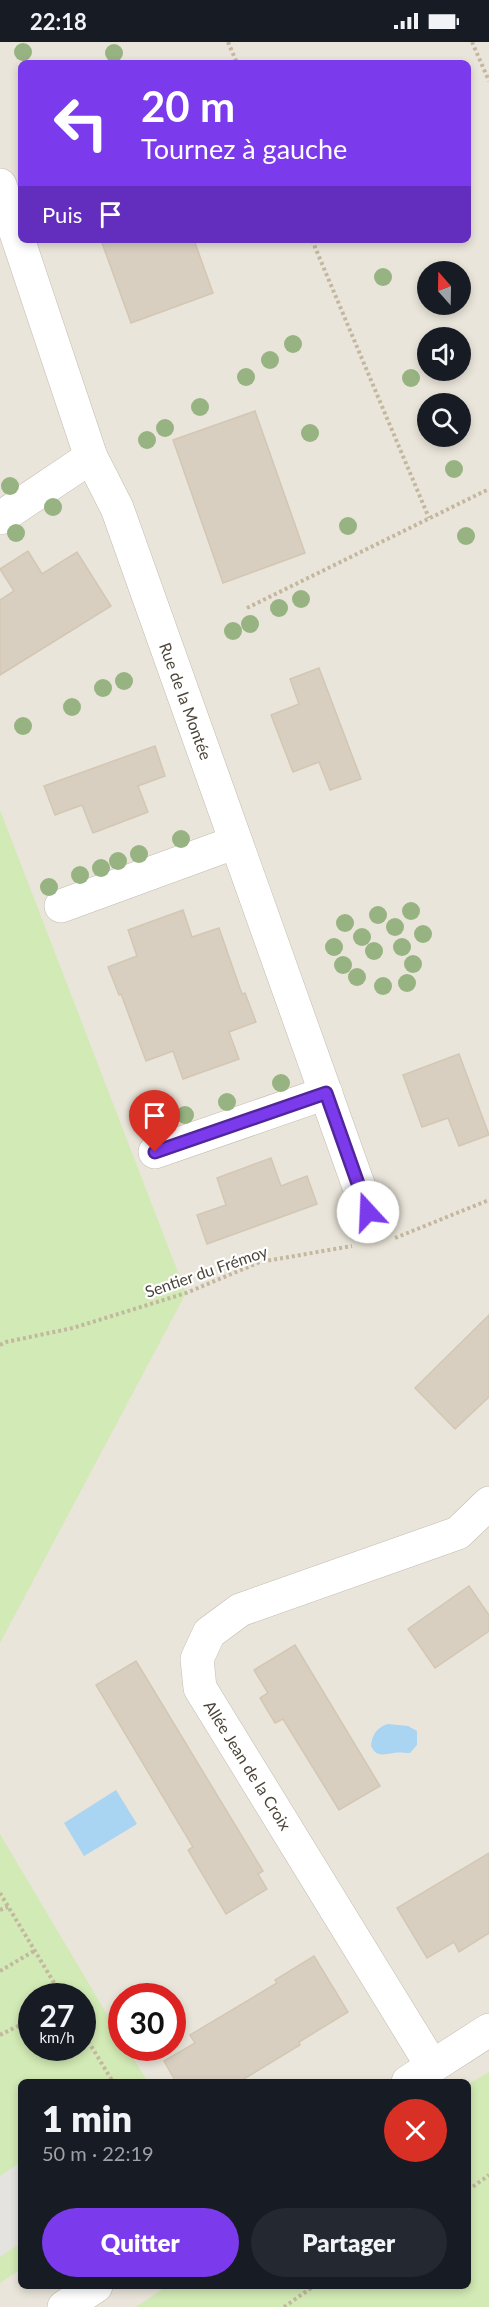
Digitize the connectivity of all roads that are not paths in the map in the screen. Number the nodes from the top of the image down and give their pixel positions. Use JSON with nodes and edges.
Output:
{"nodes":[{"id":1,"x":0,"y":185,"type":"edge"},
{"id":2,"x":0,"y":191,"type":"edge"},
{"id":3,"x":91,"y":457,"type":"junction"},
{"id":4,"x":0,"y":519,"type":"edge"},
{"id":5,"x":236,"y":842,"type":"junction"},
{"id":6,"x":61,"y":906,"type":"dead end"},
{"id":7,"x":326,"y":1093,"type":"junction"},
{"id":8,"x":155,"y":1152,"type":"dead end"},
{"id":9,"x":368,"y":1212,"type":"dead end"},
{"id":10,"x":489,"y":1503,"type":"edge"},
{"id":11,"x":489,"y":2030,"type":"edge"},
{"id":12,"x":420,"y":2074,"type":"edge"},
{"id":13,"x":91,"y":2289,"type":"edge"},
{"id":14,"x":64,"y":2307,"type":"edge"}],
"edges":[{"from":1,"to":2,"type":"street","name":"Rue de la Montée"},
{"from":2,"to":3,"type":"street","name":"Rue de la Montée"},
{"from":3,"to":4,"type":"street"},
{"from":3,"to":5,"type":"street","name":"Rue de la Montée"},
{"from":5,"to":6,"type":"street"},
{"from":5,"to":7,"type":"street","name":"Rue de la Montée"},
{"from":7,"to":8,"type":"street"},
{"from":7,"to":9,"type":"street","name":"Rue de la Montée"},
{"from":10,"to":12,"type":"street","name":"Allée Jean de la Croix"},
{"from":11,"to":12,"type":"street"},
{"from":13,"to":14,"type":"street"}]}
